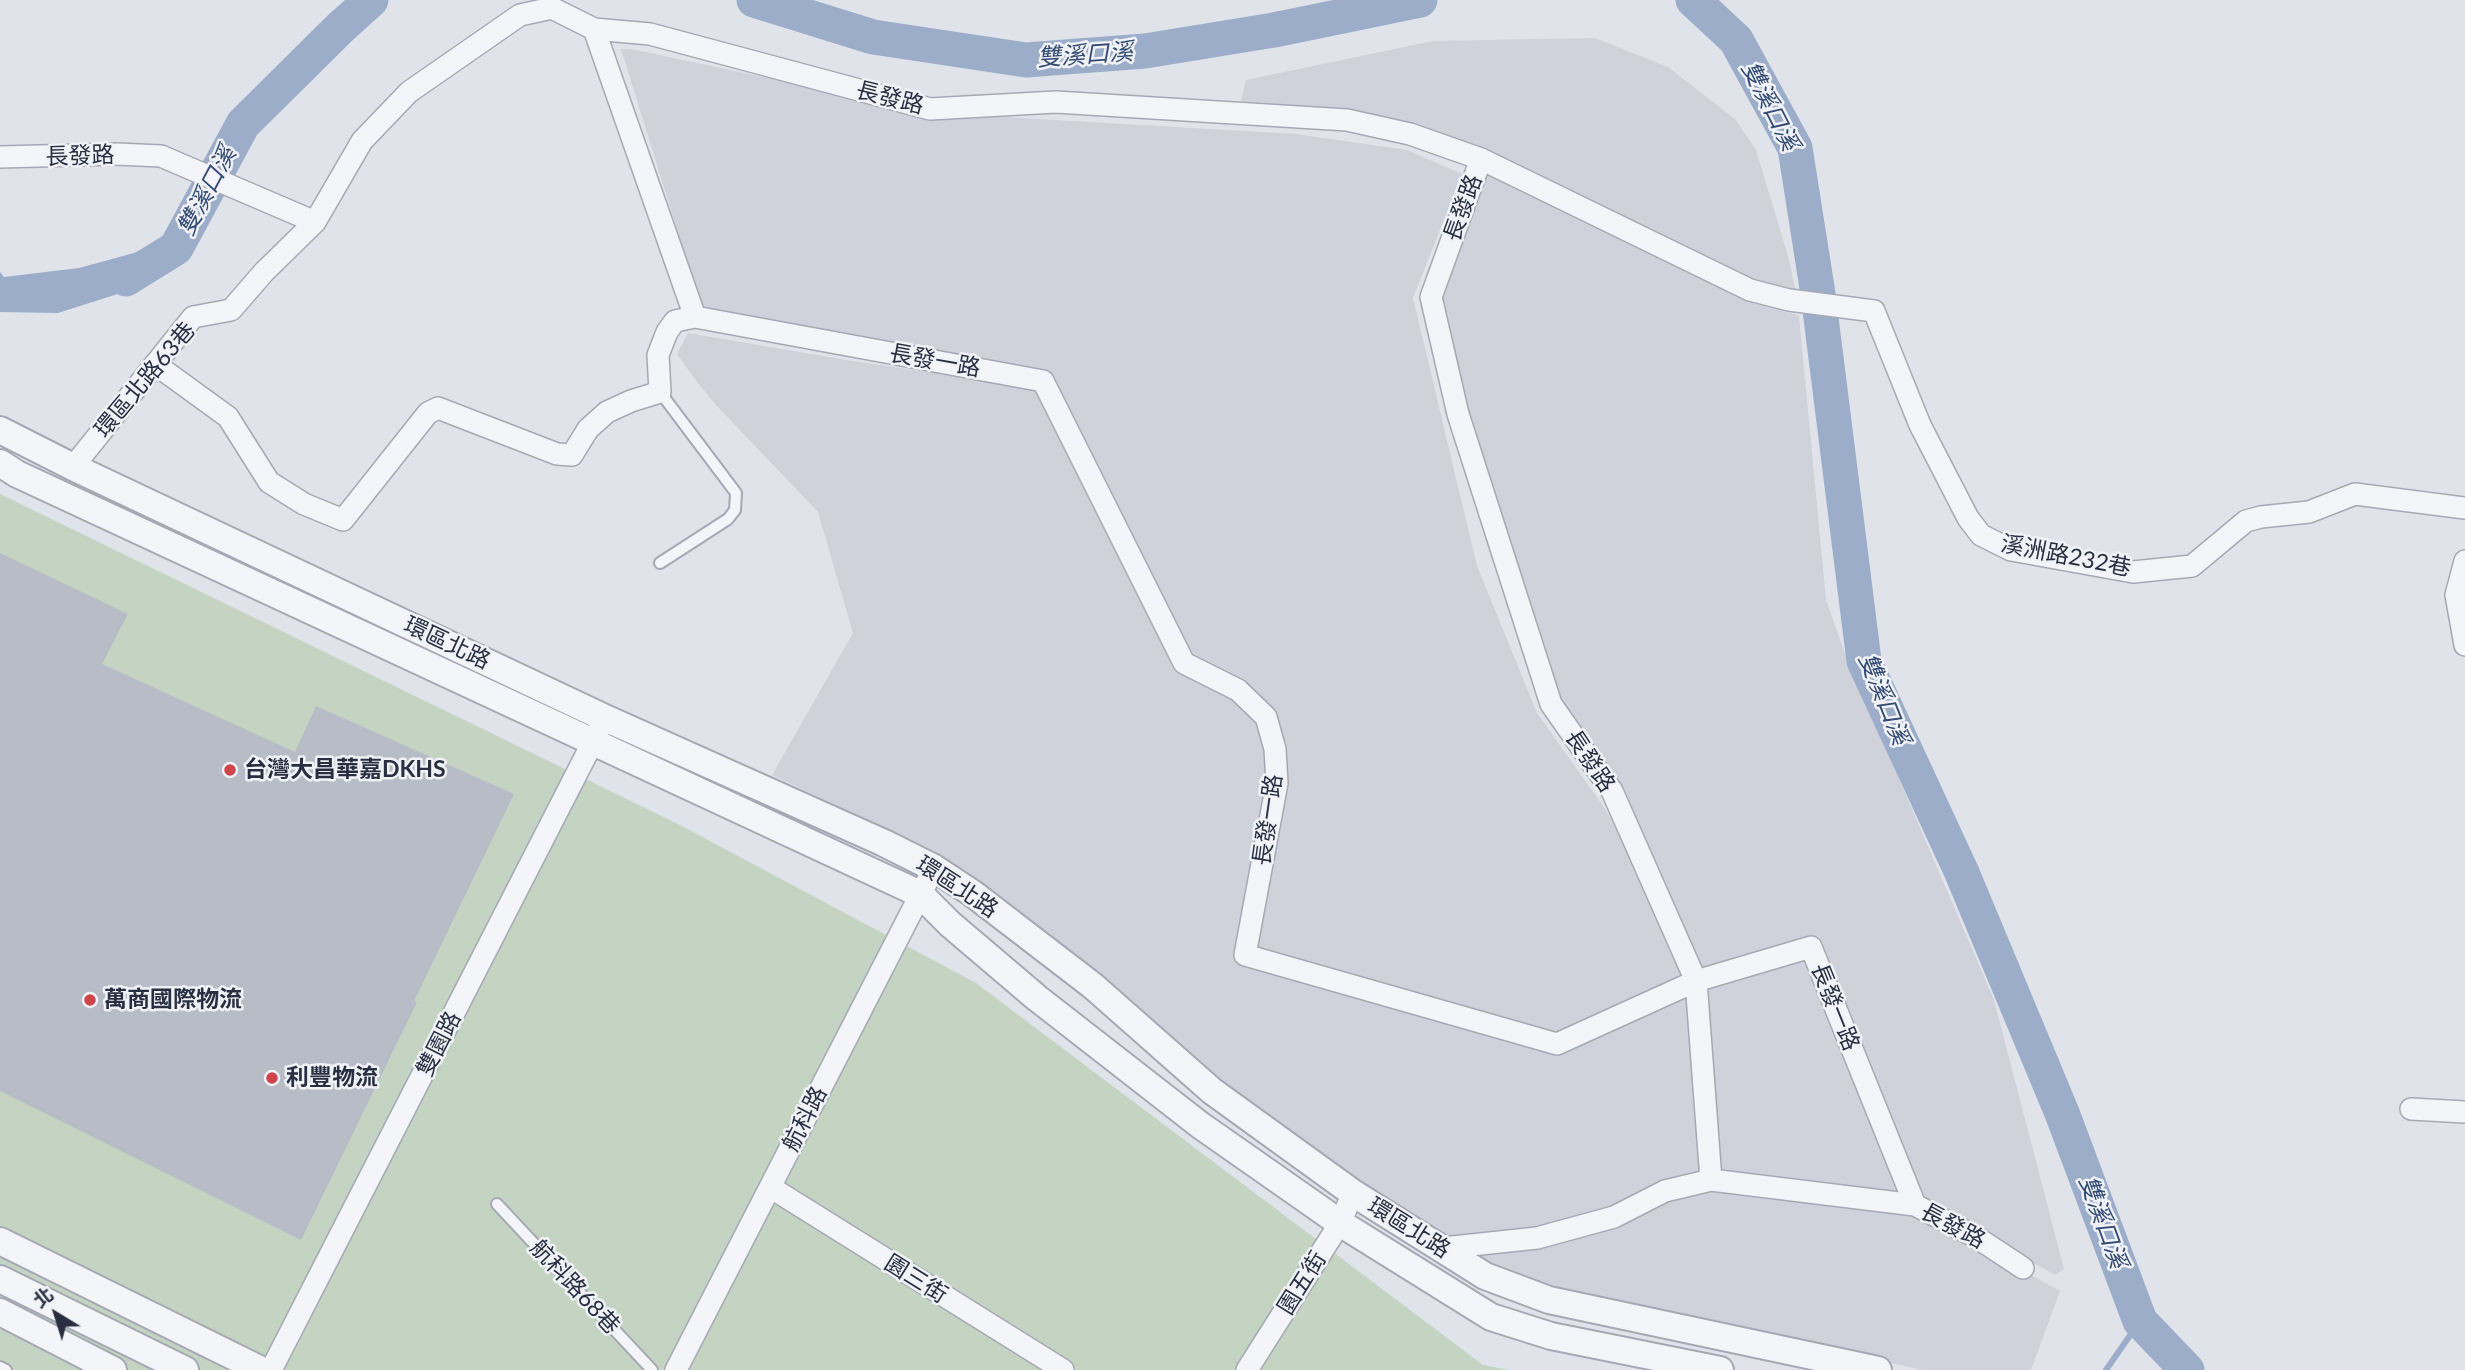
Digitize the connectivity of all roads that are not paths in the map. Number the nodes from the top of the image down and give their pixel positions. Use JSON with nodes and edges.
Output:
{"nodes":[{"id":1,"x":594,"y":29,"type":"junction"},
{"id":2,"x":0,"y":157,"type":"edge"},
{"id":3,"x":1481,"y":159,"type":"junction"},
{"id":4,"x":315,"y":222,"type":"junction"},
{"id":5,"x":695,"y":317,"type":"junction"},
{"id":6,"x":155,"y":364,"type":"junction"},
{"id":7,"x":660,"y":392,"type":"junction"},
{"id":8,"x":0,"y":430,"type":"edge"},
{"id":9,"x":0,"y":463,"type":"edge"},
{"id":10,"x":74,"y":467,"type":"junction"},
{"id":11,"x":2465,"y":508,"type":"edge"},
{"id":12,"x":2465,"y":561,"type":"edge"},
{"id":13,"x":660,"y":563,"type":"dead end"},
{"id":14,"x":2465,"y":645,"type":"edge"},
{"id":15,"x":605,"y":718,"type":"junction"},
{"id":16,"x":593,"y":744,"type":"junction"},
{"id":17,"x":934,"y":868,"type":"junction"},
{"id":18,"x":920,"y":894,"type":"junction"},
{"id":19,"x":1696,"y":981,"type":"junction"},
{"id":20,"x":2411,"y":1109,"type":"dead end"},
{"id":21,"x":2465,"y":1112,"type":"edge"},
{"id":22,"x":1711,"y":1180,"type":"junction"},
{"id":23,"x":770,"y":1187,"type":"junction"},
{"id":24,"x":1353,"y":1193,"type":"junction"},
{"id":25,"x":498,"y":1204,"type":"dead end"},
{"id":26,"x":1915,"y":1205,"type":"junction"},
{"id":27,"x":1340,"y":1223,"type":"junction"},
{"id":28,"x":0,"y":1241,"type":"edge"},
{"id":29,"x":1443,"y":1248,"type":"junction"},
{"id":30,"x":2024,"y":1268,"type":"dead end"},
{"id":31,"x":0,"y":1279,"type":"edge"},
{"id":32,"x":0,"y":1312,"type":"edge"},
{"id":33,"x":0,"y":1367,"type":"edge"},
{"id":34,"x":6,"y":1370,"type":"edge"},
{"id":35,"x":113,"y":1370,"type":"edge"},
{"id":36,"x":185,"y":1370,"type":"edge"},
{"id":37,"x":261,"y":1370,"type":"edge"},
{"id":38,"x":271,"y":1370,"type":"edge"},
{"id":39,"x":652,"y":1370,"type":"edge"},
{"id":40,"x":676,"y":1370,"type":"edge"},
{"id":41,"x":1063,"y":1370,"type":"edge"},
{"id":42,"x":1247,"y":1370,"type":"edge"},
{"id":43,"x":1720,"y":1370,"type":"edge"},
{"id":44,"x":1878,"y":1370,"type":"edge"}],
"edges":[{"from":1,"to":3,"type":"street","name":"長發路"},
{"from":1,"to":4,"type":"street","name":"長發路"},
{"from":1,"to":5,"type":"street"},
{"from":2,"to":4,"type":"street","name":"長發路"},
{"from":3,"to":11,"type":"street","name":"溪洲路232巷"},
{"from":3,"to":19,"type":"street","name":"長發路"},
{"from":4,"to":6,"type":"street","name":"環區北路63巷"},
{"from":5,"to":7,"type":"street"},
{"from":5,"to":19,"type":"street","name":"長發一路"},
{"from":6,"to":7,"type":"street"},
{"from":6,"to":10,"type":"street","name":"環區北路63巷"},
{"from":7,"to":13,"type":"lane"},
{"from":8,"to":10,"type":"street","name":"環區北路"},
{"from":9,"to":16,"type":"street","name":"環區北路"},
{"from":10,"to":15,"type":"street","name":"環區北路"},
{"from":12,"to":14,"type":"street"},
{"from":15,"to":16,"type":"street","name":"雙園路"},
{"from":15,"to":17,"type":"street","name":"環區北路"},
{"from":16,"to":18,"type":"street","name":"環區北路"},
{"from":16,"to":38,"type":"street","name":"雙園路"},
{"from":17,"to":18,"type":"street","name":"航科路"},
{"from":17,"to":24,"type":"street","name":"環區北路"},
{"from":18,"to":23,"type":"street","name":"航科路"},
{"from":18,"to":27,"type":"street","name":"環區北路"},
{"from":19,"to":22,"type":"street","name":"長發路"},
{"from":19,"to":26,"type":"street","name":"長發一路"},
{"from":20,"to":21,"type":"street"},
{"from":22,"to":26,"type":"street","name":"長發路"},
{"from":22,"to":29,"type":"street"},
{"from":23,"to":40,"type":"street","name":"航科路"},
{"from":23,"to":41,"type":"street","name":"園三街"},
{"from":24,"to":27,"type":"street","name":"園五街"},
{"from":24,"to":29,"type":"street","name":"環區北路"},
{"from":25,"to":39,"type":"lane","name":"航科路68巷"},
{"from":26,"to":30,"type":"street","name":"長發路"},
{"from":27,"to":42,"type":"street","name":"園五街"},
{"from":27,"to":43,"type":"street","name":"環區北路"},
{"from":28,"to":37,"type":"street"},
{"from":29,"to":44,"type":"street","name":"環區北路"},
{"from":31,"to":36,"type":"street"},
{"from":32,"to":35,"type":"street"},
{"from":33,"to":34,"type":"lane"}]}
